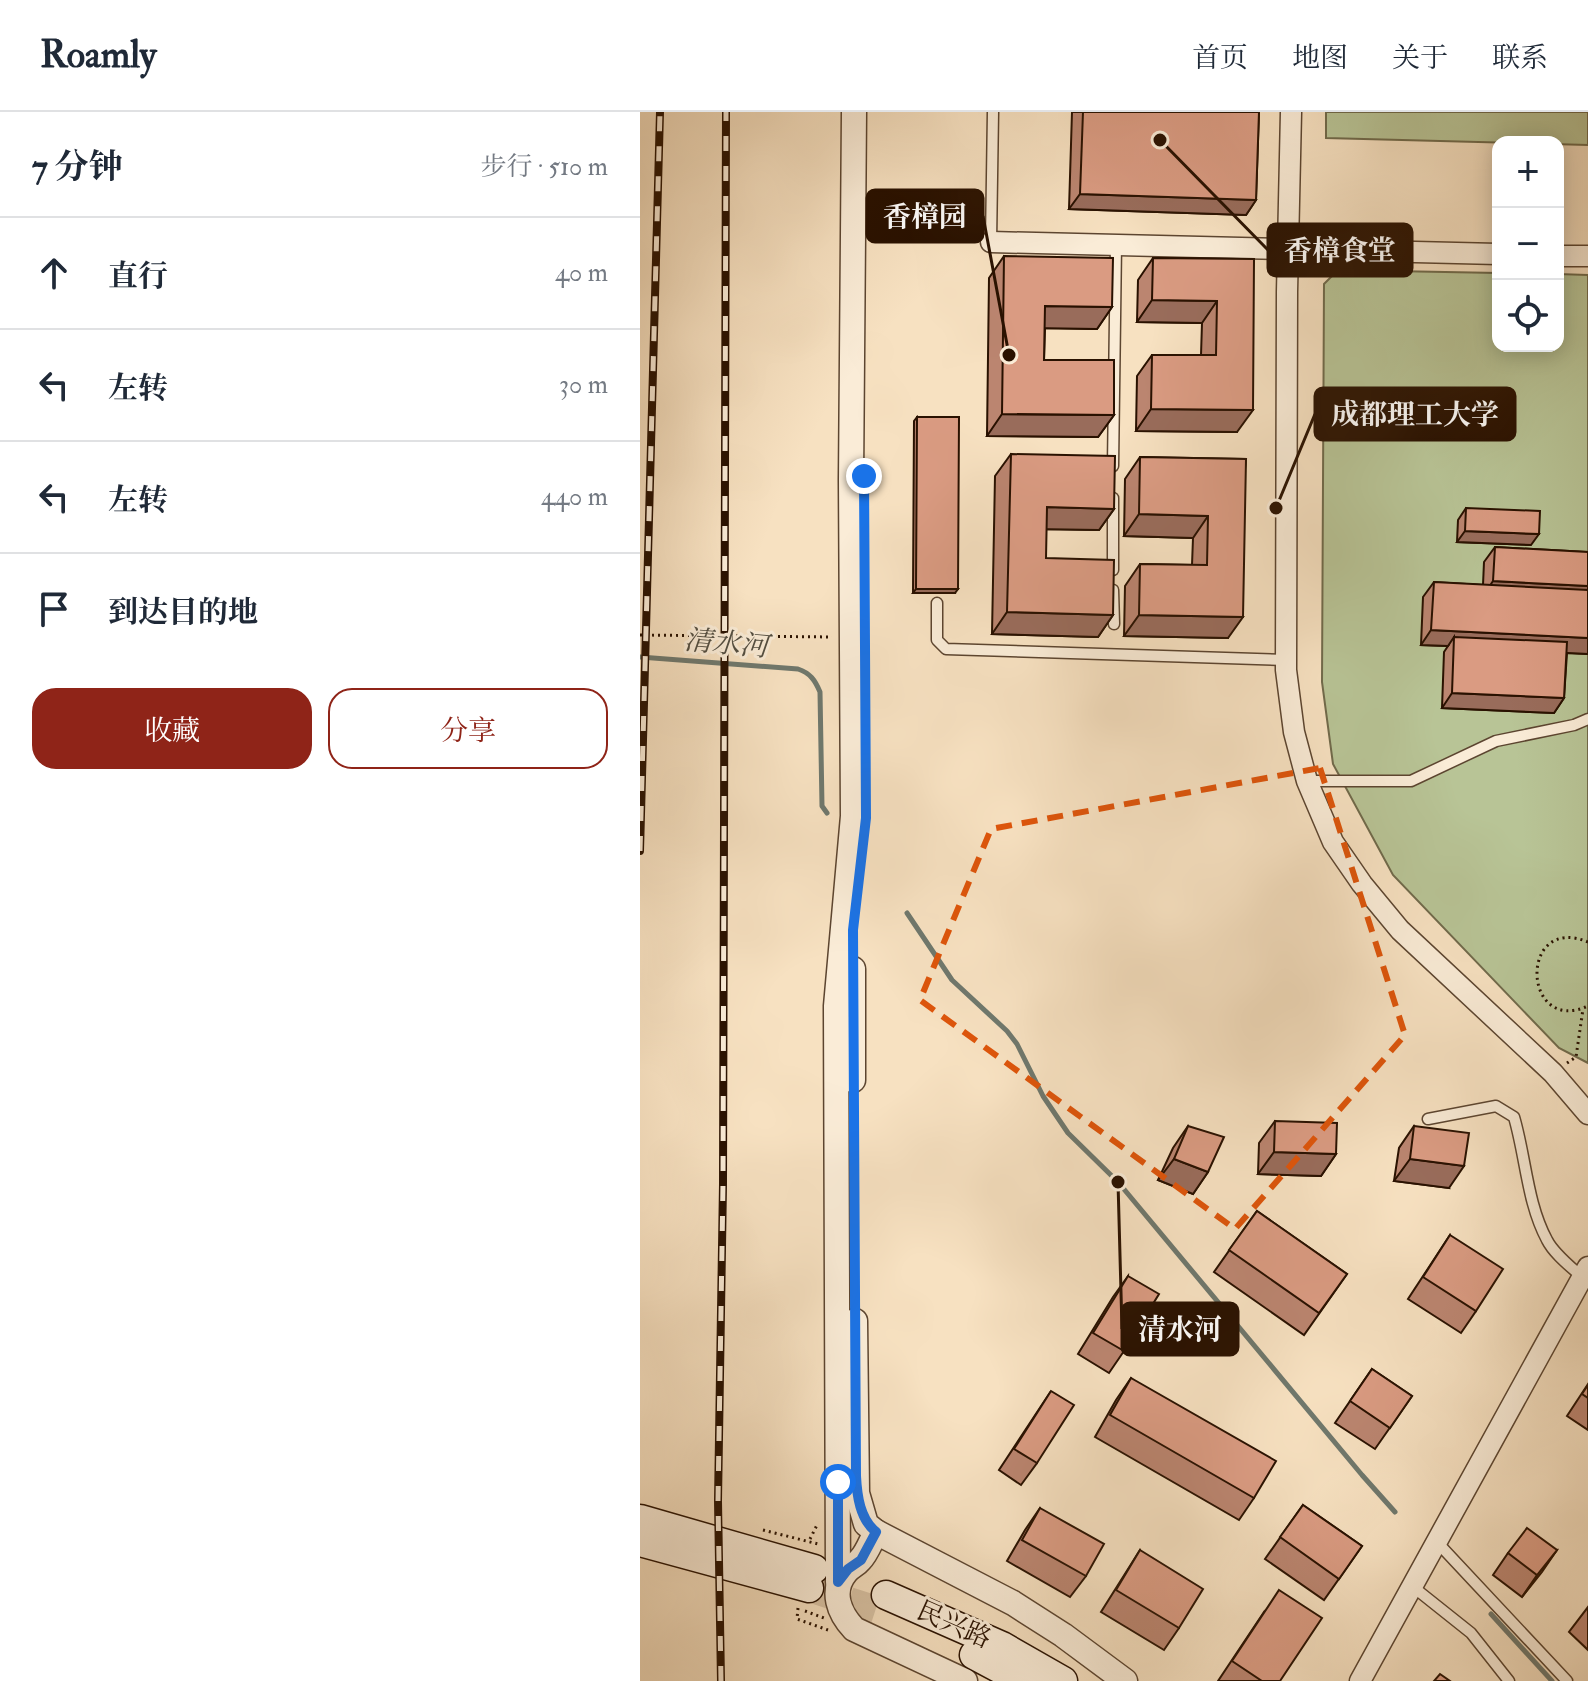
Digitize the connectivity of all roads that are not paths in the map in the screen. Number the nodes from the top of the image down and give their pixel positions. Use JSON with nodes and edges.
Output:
{"nodes":[{"id":1,"x":854,"y":112,"type":"edge"},
{"id":2,"x":870,"y":112,"type":"edge"},
{"id":3,"x":993,"y":112,"type":"edge"},
{"id":4,"x":1291,"y":112,"type":"edge"},
{"id":5,"x":991,"y":242,"type":"joint"},
{"id":6,"x":1116,"y":244,"type":"junction"},
{"id":7,"x":1288,"y":248,"type":"junction"},
{"id":8,"x":1492,"y":254,"type":"edge"},
{"id":9,"x":1564,"y":256,"type":"edge"},
{"id":10,"x":1588,"y":256,"type":"edge"},
{"id":11,"x":1113,"y":477,"type":"edge"},
{"id":12,"x":1113,"y":492,"type":"edge"},
{"id":13,"x":937,"y":603,"type":"dead end"},
{"id":14,"x":1114,"y":624,"type":"edge"},
{"id":15,"x":1286,"y":660,"type":"junction"},
{"id":16,"x":1588,"y":719,"type":"edge"},
{"id":17,"x":1307,"y":781,"type":"junction"},
{"id":18,"x":1588,"y":1114,"type":"edge"},
{"id":19,"x":1428,"y":1119,"type":"dead end"},
{"id":20,"x":1586,"y":1274,"type":"edge"},
{"id":21,"x":640,"y":1519,"type":"edge"},
{"id":22,"x":876,"y":1532,"type":"junction"},
{"id":23,"x":1436,"y":1541,"type":"junction"},
{"id":24,"x":640,"y":1542,"type":"edge"},
{"id":25,"x":820,"y":1579,"type":"junction"},
{"id":26,"x":1412,"y":1586,"type":"junction"},
{"id":27,"x":965,"y":1681,"type":"edge"},
{"id":28,"x":1023,"y":1681,"type":"edge"},
{"id":29,"x":1063,"y":1681,"type":"edge"},
{"id":30,"x":1125,"y":1681,"type":"edge"},
{"id":31,"x":1360,"y":1681,"type":"edge"},
{"id":32,"x":1509,"y":1681,"type":"edge"},
{"id":33,"x":1567,"y":1681,"type":"edge"}],
"edges":[{"from":1,"to":25,"type":"street"},
{"from":2,"to":22,"type":"street"},
{"from":3,"to":5,"type":"lane"},
{"from":4,"to":7,"type":"street"},
{"from":5,"to":6,"type":"street"},
{"from":6,"to":7,"type":"street"},
{"from":6,"to":11,"type":"lane"},
{"from":7,"to":8,"type":"street"},
{"from":7,"to":15,"type":"street"},
{"from":9,"to":10,"type":"street"},
{"from":12,"to":14,"type":"lane"},
{"from":13,"to":15,"type":"lane"},
{"from":15,"to":17,"type":"street"},
{"from":16,"to":17,"type":"lane"},
{"from":17,"to":18,"type":"street"},
{"from":19,"to":20,"type":"lane"},
{"from":20,"to":23,"type":"street"},
{"from":21,"to":25,"type":"main road"},
{"from":22,"to":25,"type":"street"},
{"from":22,"to":30,"type":"street"},
{"from":23,"to":26,"type":"street"},
{"from":23,"to":33,"type":"lane"},
{"from":24,"to":25,"type":"main road"},
{"from":25,"to":27,"type":"street"},
{"from":26,"to":31,"type":"street"},
{"from":26,"to":32,"type":"lane"},
{"from":28,"to":29,"type":"main road","name":"民兴路"}]}
